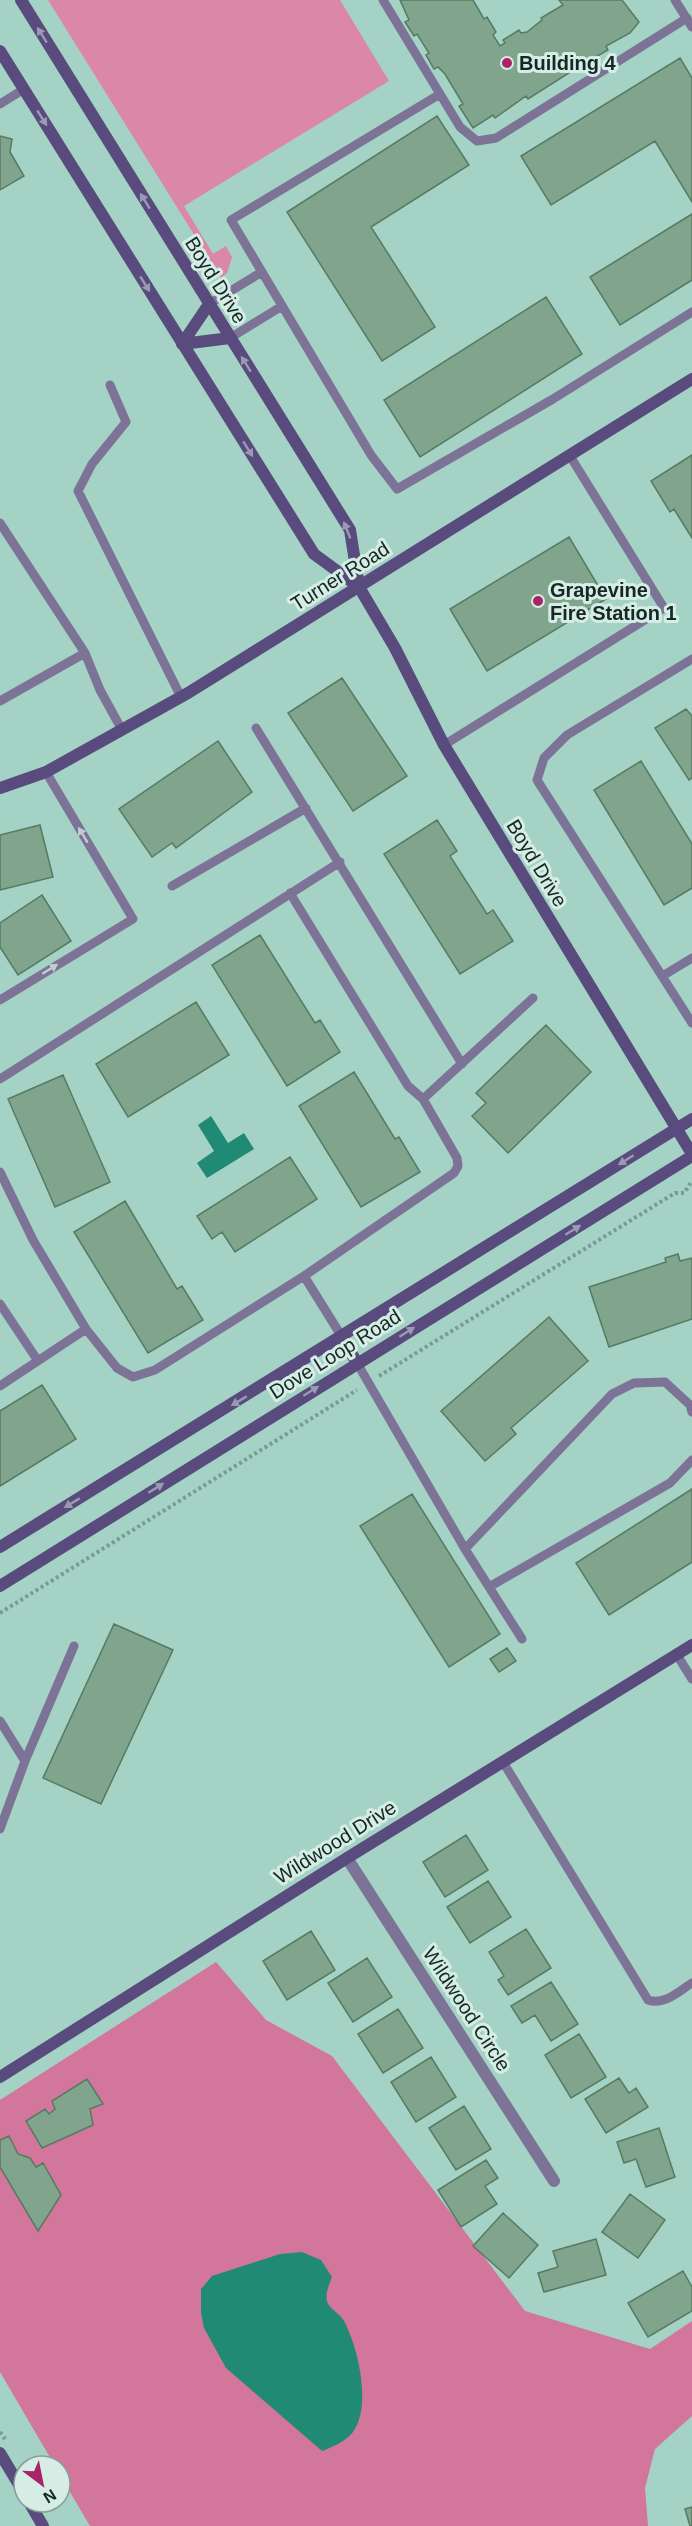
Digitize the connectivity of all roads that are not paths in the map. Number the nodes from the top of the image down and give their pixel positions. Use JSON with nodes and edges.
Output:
{"nodes":[{"id":1,"x":21,"y":0,"type":"edge"},
{"id":2,"x":383,"y":0,"type":"edge"},
{"id":3,"x":675,"y":0,"type":"edge"},
{"id":4,"x":689,"y":22,"type":"edge"},
{"id":5,"x":0,"y":51,"type":"edge"},
{"id":6,"x":24,"y":89,"type":"junction"},
{"id":7,"x":440,"y":94,"type":"junction"},
{"id":8,"x":0,"y":104,"type":"edge"},
{"id":9,"x":261,"y":272,"type":"junction"},
{"id":10,"x":209,"y":304,"type":"junction"},
{"id":11,"x":282,"y":306,"type":"junction"},
{"id":12,"x":692,"y":312,"type":"edge"},
{"id":13,"x":230,"y":338,"type":"junction"},
{"id":14,"x":182,"y":344,"type":"junction"},
{"id":15,"x":692,"y":379,"type":"edge"},
{"id":16,"x":110,"y":385,"type":"dead end"},
{"id":17,"x":570,"y":456,"type":"junction"},
{"id":18,"x":0,"y":523,"type":"edge"},
{"id":19,"x":359,"y":587,"type":"junction"},
{"id":20,"x":85,"y":653,"type":"junction"},
{"id":21,"x":692,"y":659,"type":"edge"},
{"id":22,"x":181,"y":697,"type":"junction"},
{"id":23,"x":0,"y":701,"type":"edge"},
{"id":24,"x":256,"y":728,"type":"dead end"},
{"id":25,"x":122,"y":729,"type":"junction"},
{"id":26,"x":444,"y":745,"type":"junction"},
{"id":27,"x":46,"y":772,"type":"junction"},
{"id":28,"x":0,"y":788,"type":"edge"},
{"id":29,"x":306,"y":808,"type":"junction"},
{"id":30,"x":340,"y":862,"type":"junction"},
{"id":31,"x":172,"y":886,"type":"dead end"},
{"id":32,"x":290,"y":893,"type":"junction"},
{"id":33,"x":692,"y":958,"type":"edge"},
{"id":34,"x":664,"y":975,"type":"junction"},
{"id":35,"x":533,"y":998,"type":"dead end"},
{"id":36,"x":0,"y":1000,"type":"edge"},
{"id":37,"x":692,"y":1023,"type":"edge"},
{"id":38,"x":462,"y":1064,"type":"junction"},
{"id":39,"x":0,"y":1079,"type":"edge"},
{"id":40,"x":423,"y":1099,"type":"junction"},
{"id":41,"x":692,"y":1119,"type":"edge"},
{"id":42,"x":676,"y":1129,"type":"junction"},
{"id":43,"x":692,"y":1155,"type":"edge"},
{"id":44,"x":0,"y":1172,"type":"edge"},
{"id":45,"x":304,"y":1276,"type":"junction"},
{"id":46,"x":0,"y":1304,"type":"edge"},
{"id":47,"x":86,"y":1329,"type":"junction"},
{"id":48,"x":342,"y":1337,"type":"junction"},
{"id":49,"x":38,"y":1361,"type":"junction"},
{"id":50,"x":357,"y":1363,"type":"junction"},
{"id":51,"x":0,"y":1386,"type":"edge"},
{"id":52,"x":692,"y":1412,"type":"edge"},
{"id":53,"x":692,"y":1460,"type":"edge"},
{"id":54,"x":0,"y":1547,"type":"edge"},
{"id":55,"x":465,"y":1549,"type":"junction"},
{"id":56,"x":0,"y":1586,"type":"edge"},
{"id":57,"x":489,"y":1587,"type":"junction"},
{"id":58,"x":522,"y":1639,"type":"dead end"},
{"id":59,"x":692,"y":1645,"type":"edge"},
{"id":60,"x":74,"y":1646,"type":"dead end"},
{"id":61,"x":677,"y":1654,"type":"junction"},
{"id":62,"x":692,"y":1679,"type":"edge"},
{"id":63,"x":1,"y":1724,"type":"edge"},
{"id":64,"x":25,"y":1761,"type":"junction"},
{"id":65,"x":503,"y":1762,"type":"junction"},
{"id":66,"x":0,"y":1828,"type":"edge"},
{"id":67,"x":347,"y":1858,"type":"junction"},
{"id":68,"x":692,"y":1983,"type":"edge"},
{"id":69,"x":0,"y":2077,"type":"edge"},
{"id":70,"x":554,"y":2181,"type":"dead end"},
{"id":71,"x":0,"y":2453,"type":"edge"},
{"id":72,"x":12,"y":2473,"type":"edge"}],
"edges":[{"from":10,"to":1,"type":"street","name":"Boyd Drive","one_way":true},
{"from":2,"to":7,"type":"lane"},
{"from":3,"to":4,"type":"lane"},
{"from":4,"to":7,"type":"lane"},
{"from":5,"to":6,"type":"street","name":"Boyd Drive"},
{"from":6,"to":8,"type":"lane"},
{"from":6,"to":14,"type":"street","name":"Boyd Drive","one_way":true},
{"from":7,"to":9,"type":"lane"},
{"from":9,"to":10,"type":"lane"},
{"from":9,"to":11,"type":"lane"},
{"from":10,"to":13,"type":"street","name":"Boyd Drive"},
{"from":10,"to":14,"type":"street"},
{"from":11,"to":12,"type":"lane"},
{"from":11,"to":13,"type":"lane"},
{"from":13,"to":14,"type":"street"},
{"from":19,"to":13,"type":"street","name":"Boyd Drive","one_way":true},
{"from":14,"to":19,"type":"street","name":"Boyd Drive","one_way":true},
{"from":15,"to":17,"type":"street","name":"Turner Road"},
{"from":16,"to":22,"type":"lane"},
{"from":17,"to":19,"type":"street","name":"Turner Road"},
{"from":17,"to":26,"type":"lane"},
{"from":18,"to":20,"type":"lane"},
{"from":19,"to":22,"type":"street","name":"Turner Road"},
{"from":19,"to":26,"type":"street","name":"Boyd Drive"},
{"from":20,"to":23,"type":"lane"},
{"from":20,"to":25,"type":"lane"},
{"from":21,"to":34,"type":"lane"},
{"from":22,"to":25,"type":"street","name":"Turner Road"},
{"from":24,"to":29,"type":"lane"},
{"from":25,"to":27,"type":"street","name":"Turner Road"},
{"from":26,"to":42,"type":"street","name":"Boyd Drive"},
{"from":27,"to":28,"type":"street","name":"Turner Road"},
{"from":36,"to":27,"type":"lane","one_way":true},
{"from":29,"to":30,"type":"lane"},
{"from":29,"to":31,"type":"lane"},
{"from":30,"to":32,"type":"lane"},
{"from":30,"to":38,"type":"lane"},
{"from":32,"to":39,"type":"lane"},
{"from":32,"to":40,"type":"lane"},
{"from":33,"to":34,"type":"lane"},
{"from":34,"to":37,"type":"lane"},
{"from":35,"to":38,"type":"lane"},
{"from":38,"to":40,"type":"lane"},
{"from":40,"to":45,"type":"lane"},
{"from":41,"to":42,"type":"street","name":"Dove Loop Road"},
{"from":42,"to":43,"type":"street","name":"Boyd Drive"},
{"from":42,"to":48,"type":"street","name":"Dove Loop Road","one_way":true},
{"from":50,"to":43,"type":"street","name":"Dove Loop Road","one_way":true},
{"from":44,"to":47,"type":"lane"},
{"from":45,"to":47,"type":"lane"},
{"from":45,"to":48,"type":"lane"},
{"from":46,"to":49,"type":"lane"},
{"from":47,"to":49,"type":"lane"},
{"from":48,"to":50,"type":"street"},
{"from":48,"to":54,"type":"street","name":"Dove Loop Road","one_way":true},
{"from":49,"to":51,"type":"lane"},
{"from":50,"to":55,"type":"lane"},
{"from":56,"to":50,"type":"street","name":"Dove Loop Road","one_way":true},
{"from":52,"to":55,"type":"lane"},
{"from":53,"to":57,"type":"lane"},
{"from":55,"to":57,"type":"lane"},
{"from":57,"to":58,"type":"lane"},
{"from":59,"to":61,"type":"street","name":"Wildwood Drive"},
{"from":60,"to":64,"type":"lane"},
{"from":61,"to":62,"type":"lane"},
{"from":61,"to":65,"type":"street","name":"Wildwood Drive"},
{"from":63,"to":64,"type":"lane"},
{"from":64,"to":66,"type":"lane"},
{"from":65,"to":67,"type":"street","name":"Wildwood Drive"},
{"from":65,"to":68,"type":"lane"},
{"from":67,"to":69,"type":"street","name":"Wildwood Drive"},
{"from":67,"to":70,"type":"street","name":"Wildwood Circle"},
{"from":71,"to":72,"type":"street"}]}
